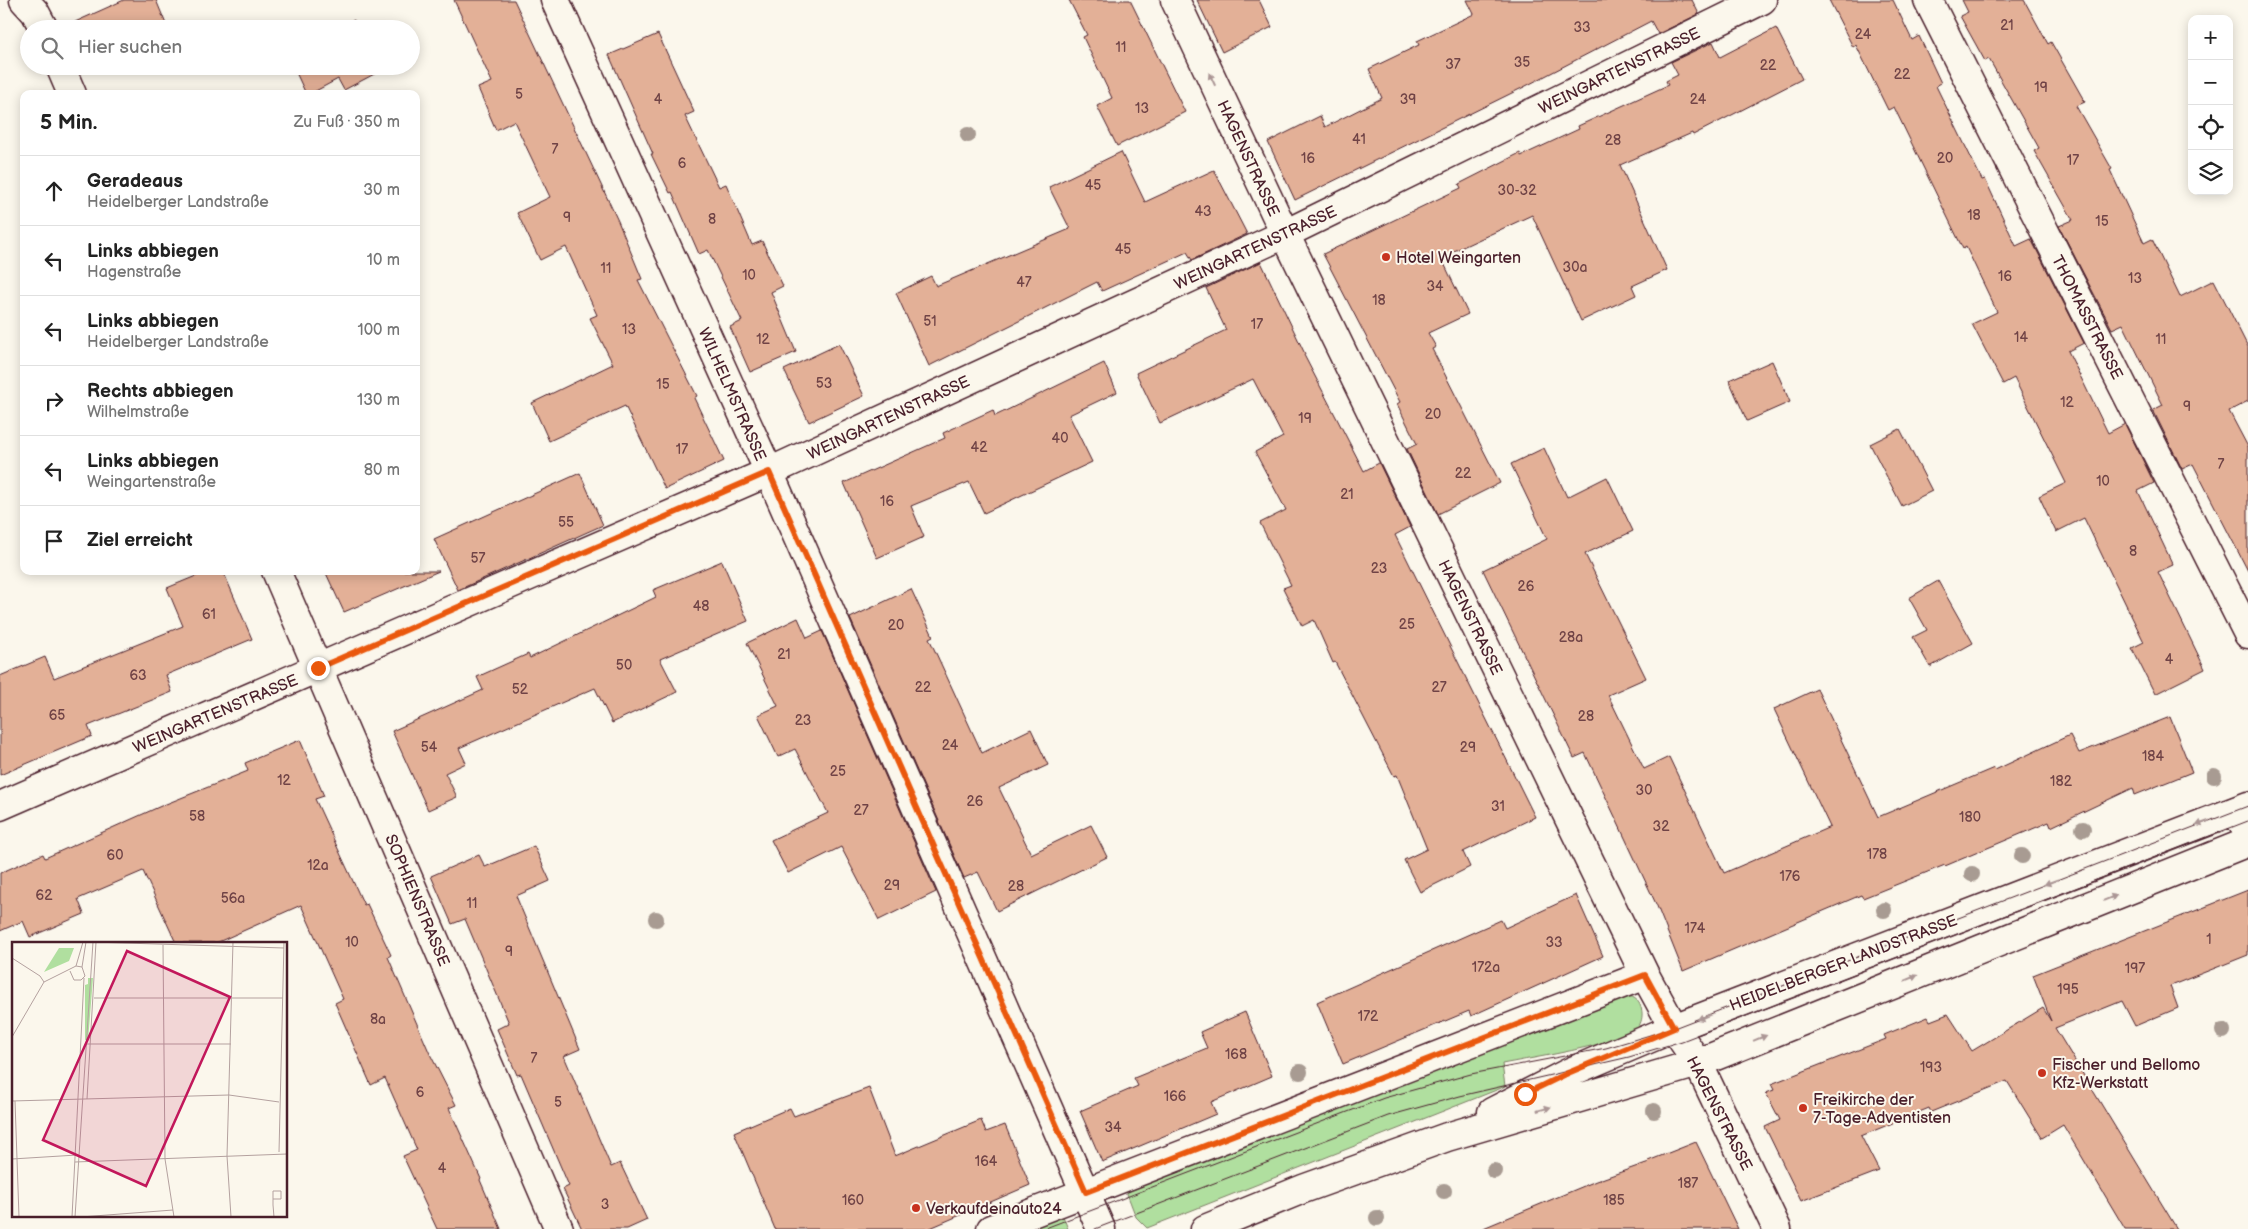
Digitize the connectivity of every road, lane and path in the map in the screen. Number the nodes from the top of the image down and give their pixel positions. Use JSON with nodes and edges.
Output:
{"nodes":[{"id":1,"x":24,"y":0,"type":"edge"},
{"id":2,"x":554,"y":0,"type":"edge"},
{"id":3,"x":1175,"y":0,"type":"edge"},
{"id":4,"x":1762,"y":0,"type":"edge"},
{"id":5,"x":1928,"y":0,"type":"edge"},
{"id":6,"x":39,"y":20,"type":"edge"},
{"id":7,"x":64,"y":75,"type":"edge"},
{"id":8,"x":70,"y":90,"type":"edge"},
{"id":9,"x":1284,"y":234,"type":"junction"},
{"id":10,"x":769,"y":472,"type":"junction"},
{"id":11,"x":278,"y":575,"type":"edge"},
{"id":12,"x":2248,"y":634,"type":"edge"},
{"id":13,"x":318,"y":668,"type":"junction"},
{"id":14,"x":0,"y":806,"type":"edge"},
{"id":15,"x":2244,"y":816,"type":"edge"},
{"id":16,"x":2248,"y":842,"type":"edge"},
{"id":17,"x":1645,"y":975,"type":"junction"},
{"id":18,"x":1674,"y":1028,"type":"junction"},
{"id":19,"x":1698,"y":1063,"type":"junction"},
{"id":20,"x":1447,"y":1137,"type":"junction"},
{"id":21,"x":1086,"y":1192,"type":"junction"},
{"id":22,"x":559,"y":1229,"type":"edge"},
{"id":23,"x":991,"y":1229,"type":"edge"},
{"id":24,"x":1101,"y":1229,"type":"edge"},
{"id":25,"x":1206,"y":1229,"type":"edge"},
{"id":26,"x":1777,"y":1229,"type":"edge"}],
"edges":[{"from":1,"to":6,"type":"street"},
{"from":2,"to":10,"type":"street","name":"WILHELMSTRASSE"},
{"from":9,"to":3,"type":"street","name":"HAGENSTRASSE","one_way":true},
{"from":4,"to":9,"type":"street","name":"WEINGARTENSTRASSE"},
{"from":5,"to":12,"type":"street","name":"THOMASSTRASSE"},
{"from":7,"to":8,"type":"street"},
{"from":9,"to":10,"type":"street","name":"WEINGARTENSTRASSE"},
{"from":9,"to":17,"type":"street","name":"HAGENSTRASSE"},
{"from":10,"to":13,"type":"street","name":"WEINGARTENSTRASSE"},
{"from":10,"to":21,"type":"street","name":"WILHELMSTRASSE"},
{"from":11,"to":13,"type":"street","name":"SOPHIENSTRASSE"},
{"from":13,"to":14,"type":"street","name":"WEINGARTENSTRASSE"},
{"from":13,"to":22,"type":"street","name":"SOPHIENSTRASSE"},
{"from":15,"to":18,"type":"street","name":"HEIDELBERGER LANDSTRASSE","one_way":true},
{"from":19,"to":16,"type":"street","name":"HEIDELBERGER LANDSTRASSE","one_way":true},
{"from":17,"to":18,"type":"street","name":"HAGENSTRASSE"},
{"from":17,"to":21,"type":"street"},
{"from":18,"to":19,"type":"street","name":"HAGENSTRASSE"},
{"from":18,"to":20,"type":"street","name":"HEIDELBERGER LANDSTRASSE"},
{"from":20,"to":19,"type":"street","name":"HEIDELBERGER LANDSTRASSE","one_way":true},
{"from":19,"to":26,"type":"street","name":"HAGENSTRASSE"},
{"from":20,"to":25,"type":"street","name":"HEIDELBERGER LANDSTRASSE"},
{"from":21,"to":23,"type":"street"},
{"from":21,"to":24,"type":"street","name":"WILHELMSTRASSE"}]}
